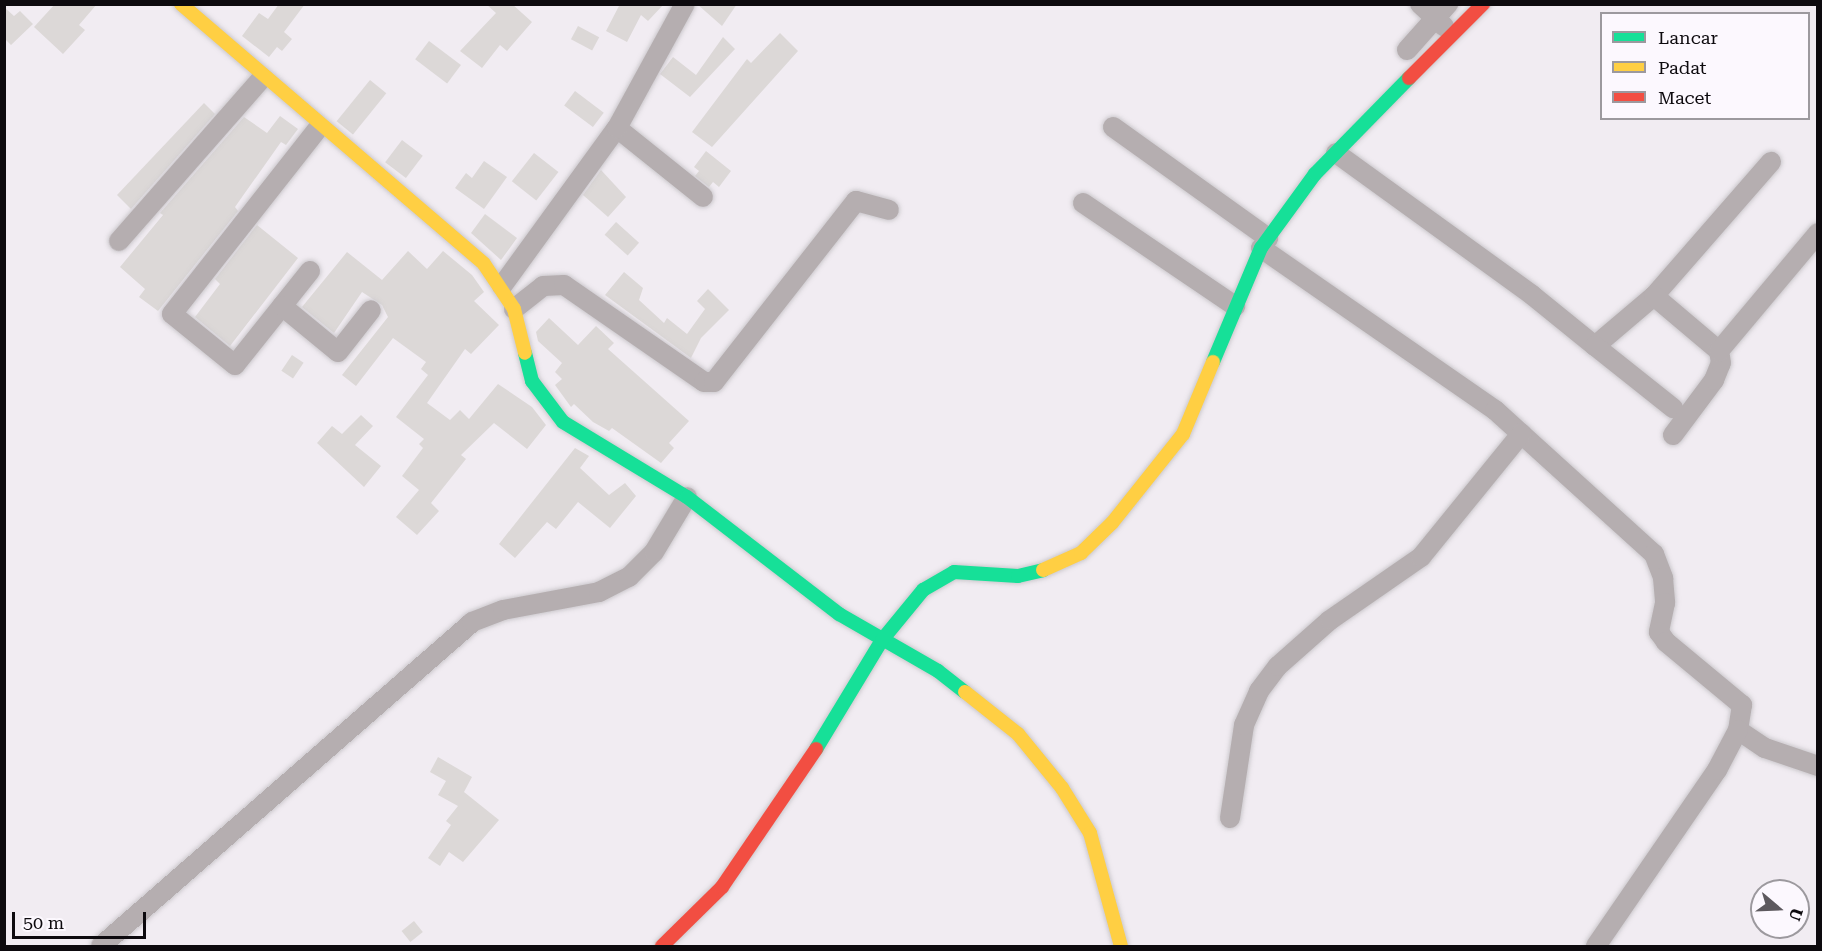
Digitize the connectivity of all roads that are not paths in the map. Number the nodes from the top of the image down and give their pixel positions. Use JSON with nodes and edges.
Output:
{"nodes":[{"id":1,"x":181,"y":4,"type":"edge"},
{"id":2,"x":685,"y":4,"type":"edge"},
{"id":3,"x":1420,"y":4,"type":"edge"},
{"id":4,"x":1483,"y":4,"type":"edge"},
{"id":5,"x":1442,"y":12,"type":"edge"},
{"id":6,"x":1455,"y":36,"type":"junction"},
{"id":7,"x":1407,"y":50,"type":"dead end"},
{"id":8,"x":261,"y":78,"type":"junction"},
{"id":9,"x":319,"y":127,"type":"junction"},
{"id":10,"x":1113,"y":127,"type":"dead end"},
{"id":11,"x":617,"y":128,"type":"junction"},
{"id":12,"x":1336,"y":153,"type":"junction"},
{"id":13,"x":1771,"y":162,"type":"dead end"},
{"id":14,"x":704,"y":197,"type":"dead end"},
{"id":15,"x":1083,"y":203,"type":"dead end"},
{"id":16,"x":889,"y":210,"type":"dead end"},
{"id":17,"x":1818,"y":233,"type":"edge"},
{"id":18,"x":119,"y":242,"type":"dead end"},
{"id":19,"x":1265,"y":243,"type":"junction"},
{"id":20,"x":310,"y":271,"type":"dead end"},
{"id":21,"x":502,"y":286,"type":"junction"},
{"id":22,"x":1654,"y":296,"type":"junction"},
{"id":23,"x":282,"y":306,"type":"junction"},
{"id":24,"x":1235,"y":306,"type":"junction"},
{"id":25,"x":514,"y":309,"type":"junction"},
{"id":26,"x":371,"y":310,"type":"dead end"},
{"id":27,"x":1595,"y":346,"type":"junction"},
{"id":28,"x":1719,"y":351,"type":"junction"},
{"id":29,"x":1673,"y":408,"type":"dead end"},
{"id":30,"x":1521,"y":434,"type":"junction"},
{"id":31,"x":1673,"y":435,"type":"dead end"},
{"id":32,"x":687,"y":496,"type":"junction"},
{"id":33,"x":882,"y":640,"type":"junction"},
{"id":34,"x":1738,"y":730,"type":"junction"},
{"id":35,"x":1818,"y":766,"type":"edge"},
{"id":36,"x":1230,"y":818,"type":"dead end"},
{"id":37,"x":101,"y":946,"type":"edge"},
{"id":38,"x":662,"y":946,"type":"edge"},
{"id":39,"x":1121,"y":946,"type":"edge"},
{"id":40,"x":1596,"y":946,"type":"edge"}],
"edges":[{"from":1,"to":8,"type":"street"},
{"from":2,"to":11,"type":"street"},
{"from":3,"to":5,"type":"street"},
{"from":4,"to":6,"type":"street"},
{"from":5,"to":6,"type":"street"},
{"from":5,"to":7,"type":"street"},
{"from":6,"to":12,"type":"street"},
{"from":8,"to":9,"type":"street"},
{"from":8,"to":18,"type":"street"},
{"from":9,"to":21,"type":"street"},
{"from":9,"to":23,"type":"street"},
{"from":10,"to":19,"type":"street"},
{"from":11,"to":14,"type":"street"},
{"from":11,"to":21,"type":"street"},
{"from":12,"to":19,"type":"street"},
{"from":12,"to":27,"type":"street"},
{"from":13,"to":22,"type":"street"},
{"from":15,"to":24,"type":"street"},
{"from":16,"to":25,"type":"street"},
{"from":17,"to":28,"type":"street"},
{"from":19,"to":24,"type":"street"},
{"from":19,"to":30,"type":"street"},
{"from":20,"to":23,"type":"street"},
{"from":21,"to":25,"type":"street"},
{"from":22,"to":27,"type":"street"},
{"from":22,"to":28,"type":"street"},
{"from":23,"to":26,"type":"street"},
{"from":24,"to":33,"type":"street"},
{"from":25,"to":32,"type":"street"},
{"from":27,"to":29,"type":"street"},
{"from":28,"to":31,"type":"street"},
{"from":30,"to":34,"type":"street"},
{"from":30,"to":36,"type":"street"},
{"from":32,"to":33,"type":"street"},
{"from":32,"to":37,"type":"street"},
{"from":33,"to":38,"type":"street"},
{"from":33,"to":39,"type":"street"},
{"from":34,"to":35,"type":"street"},
{"from":34,"to":40,"type":"street"}]}
